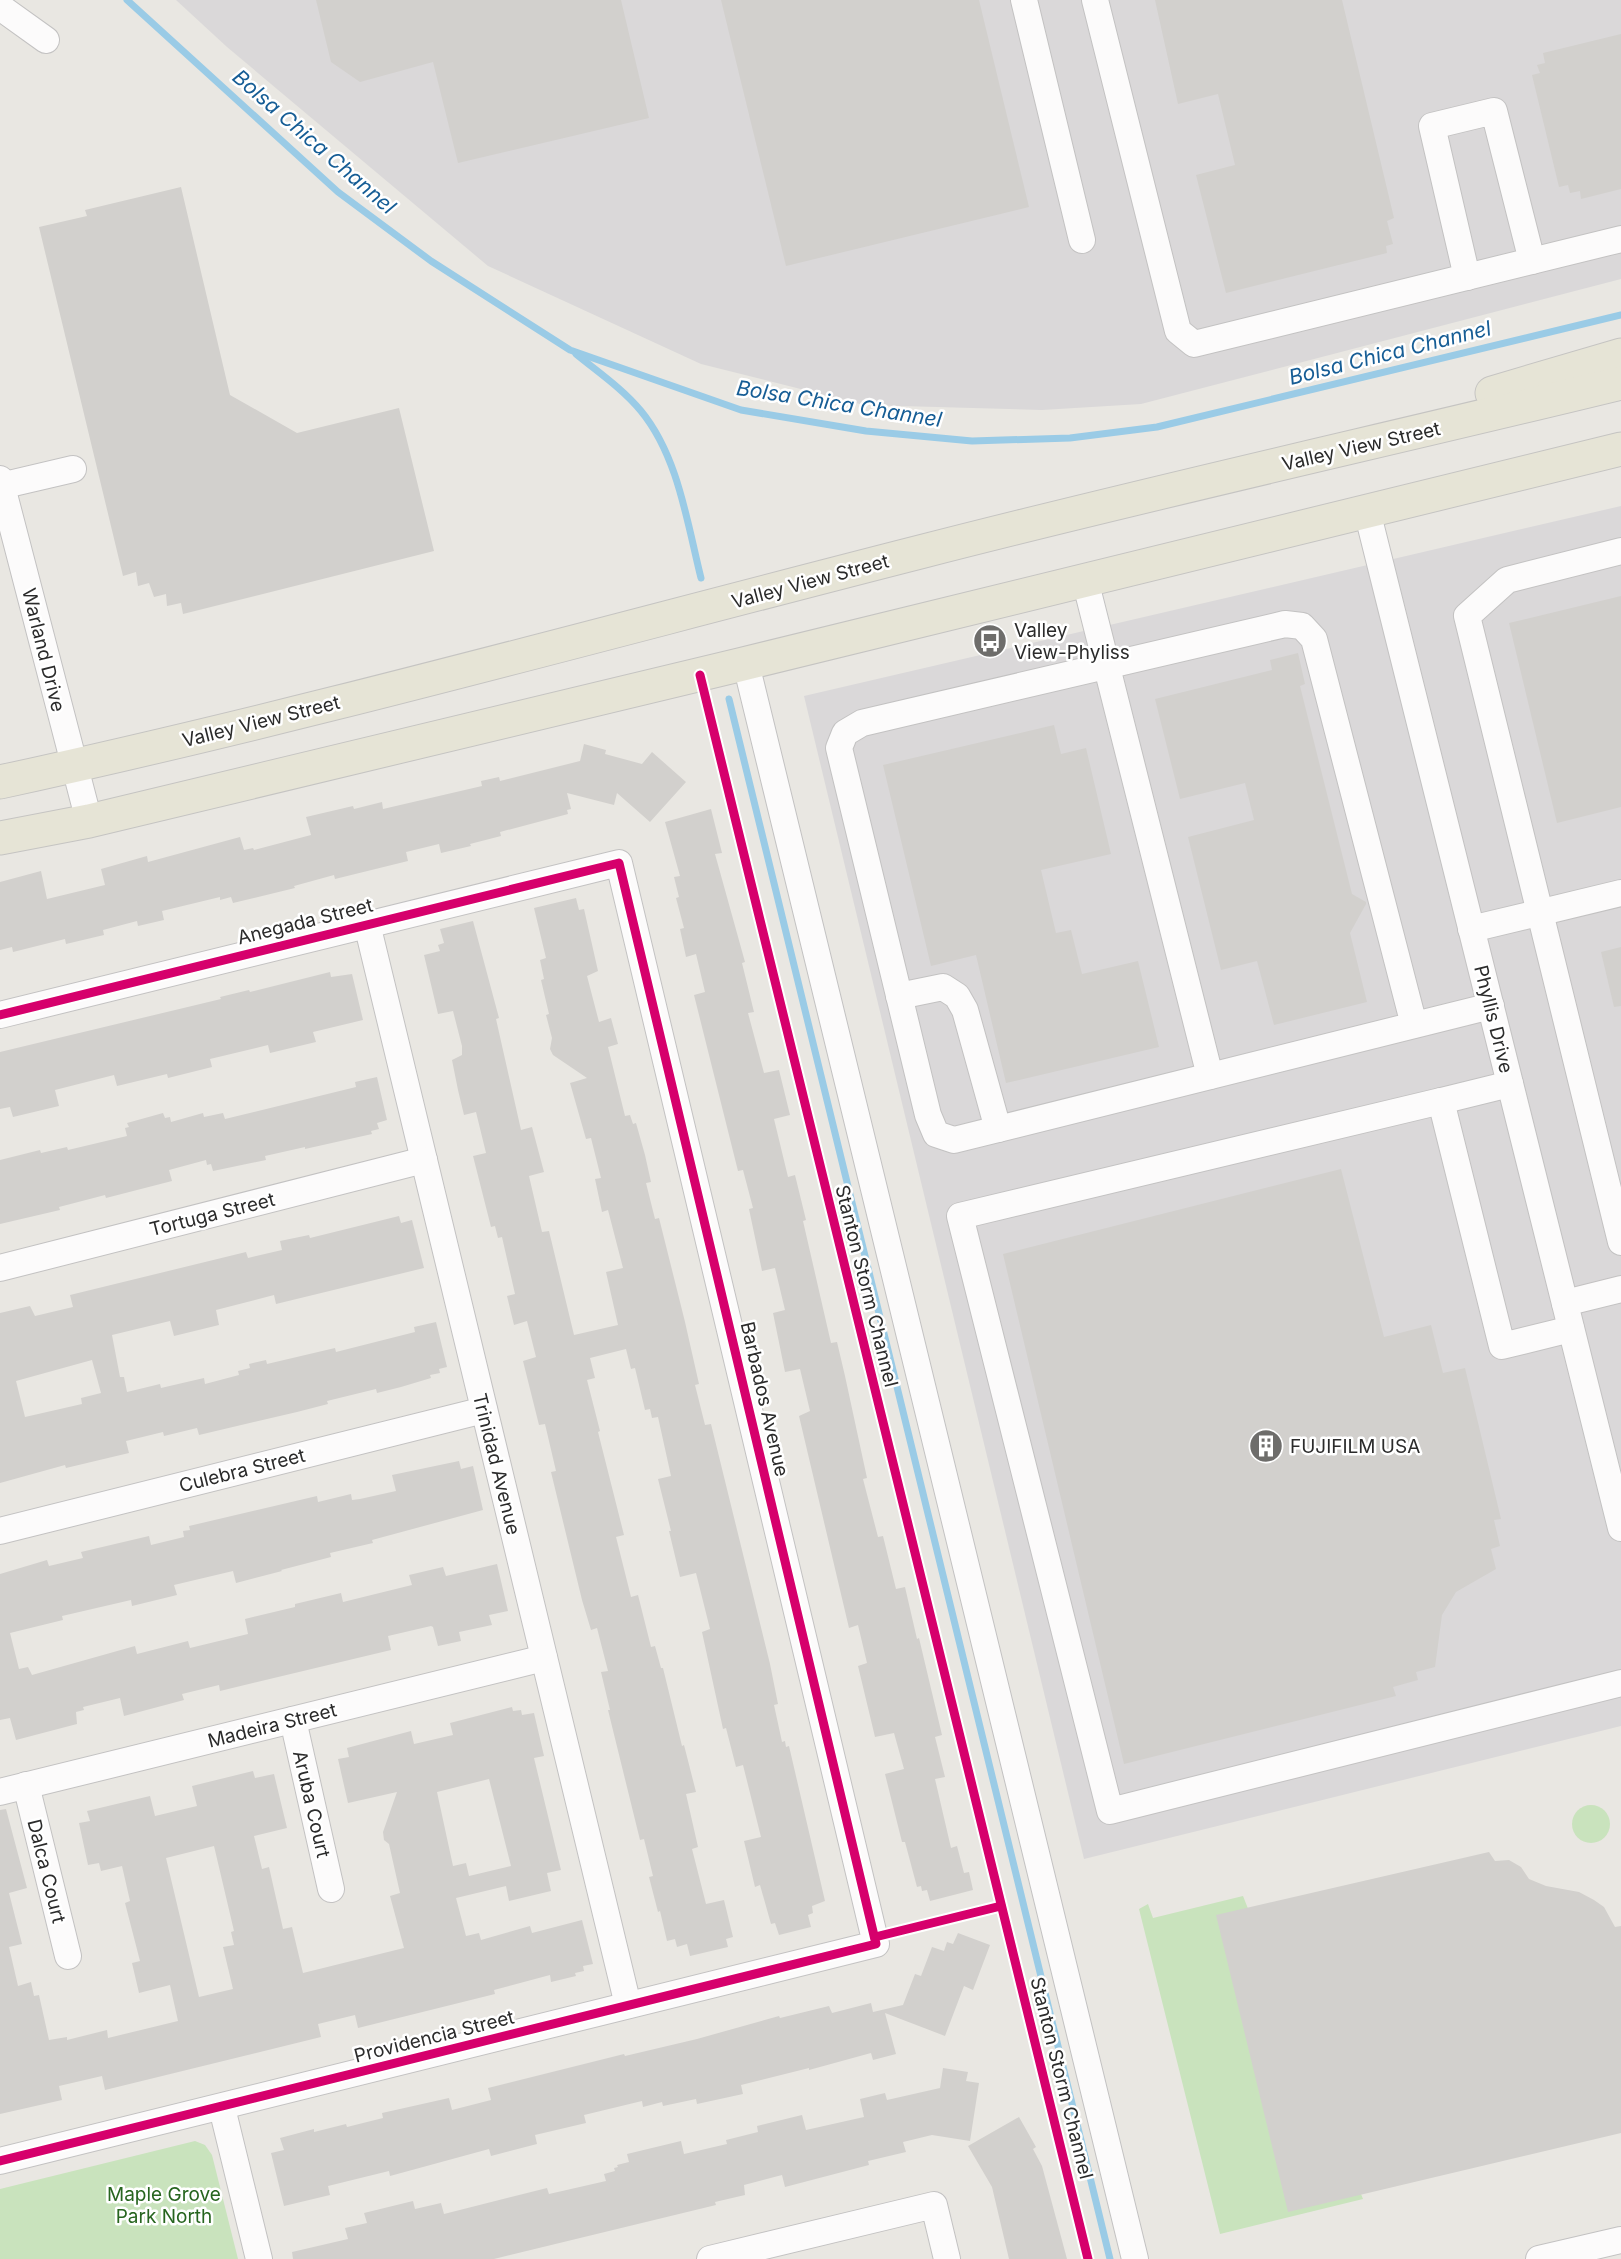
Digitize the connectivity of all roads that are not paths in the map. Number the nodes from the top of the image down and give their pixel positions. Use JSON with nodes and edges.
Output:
{"nodes":[{"id":1,"x":1024,"y":0,"type":"edge"},
{"id":2,"x":1096,"y":0,"type":"edge"},
{"id":3,"x":0,"y":7,"type":"edge"},
{"id":4,"x":46,"y":40,"type":"dead end"},
{"id":5,"x":1621,"y":239,"type":"edge"},
{"id":6,"x":1082,"y":240,"type":"dead end"},
{"id":7,"x":1532,"y":261,"type":"junction"},
{"id":8,"x":1467,"y":277,"type":"junction"},
{"id":9,"x":1621,"y":355,"type":"edge"},
{"id":10,"x":1621,"y":383,"type":"edge"},
{"id":11,"x":1378,"y":442,"type":"junction"},
{"id":12,"x":1621,"y":449,"type":"edge"},
{"id":13,"x":73,"y":469,"type":"dead end"},
{"id":14,"x":1,"y":484,"type":"edge"},
{"id":15,"x":1367,"y":511,"type":"junction"},
{"id":16,"x":1621,"y":551,"type":"edge"},
{"id":17,"x":1085,"y":580,"type":"junction"},
{"id":18,"x":746,"y":664,"type":"junction"},
{"id":19,"x":1106,"y":666,"type":"junction"},
{"id":20,"x":74,"y":766,"type":"junction"},
{"id":21,"x":0,"y":782,"type":"edge"},
{"id":22,"x":89,"y":821,"type":"junction"},
{"id":23,"x":0,"y":838,"type":"edge"},
{"id":24,"x":619,"y":863,"type":"joint"},
{"id":25,"x":1621,"y":893,"type":"edge"},
{"id":26,"x":1539,"y":913,"type":"junction"},
{"id":27,"x":367,"y":924,"type":"junction"},
{"id":28,"x":1471,"y":929,"type":"junction"},
{"id":29,"x":900,"y":996,"type":"junction"},
{"id":30,"x":1491,"y":1006,"type":"junction"},
{"id":31,"x":0,"y":1015,"type":"edge"},
{"id":32,"x":1413,"y":1026,"type":"junction"},
{"id":33,"x":1210,"y":1076,"type":"junction"},
{"id":34,"x":1510,"y":1084,"type":"junction"},
{"id":35,"x":1441,"y":1101,"type":"junction"},
{"id":36,"x":998,"y":1129,"type":"junction"},
{"id":37,"x":424,"y":1160,"type":"junction"},
{"id":38,"x":1621,"y":1242,"type":"edge"},
{"id":39,"x":0,"y":1268,"type":"edge"},
{"id":40,"x":1621,"y":1289,"type":"edge"},
{"id":41,"x":1565,"y":1303,"type":"junction"},
{"id":42,"x":1571,"y":1329,"type":"junction"},
{"id":43,"x":484,"y":1410,"type":"junction"},
{"id":44,"x":1621,"y":1528,"type":"edge"},
{"id":45,"x":0,"y":1531,"type":"edge"},
{"id":46,"x":544,"y":1658,"type":"junction"},
{"id":47,"x":1621,"y":1683,"type":"edge"},
{"id":48,"x":293,"y":1720,"type":"junction"},
{"id":49,"x":26,"y":1786,"type":"junction"},
{"id":50,"x":0,"y":1792,"type":"edge"},
{"id":51,"x":331,"y":1889,"type":"dead end"},
{"id":52,"x":876,"y":1944,"type":"joint"},
{"id":53,"x":68,"y":1956,"type":"dead end"},
{"id":54,"x":628,"y":2005,"type":"junction"},
{"id":55,"x":222,"y":2108,"type":"junction"},
{"id":56,"x":0,"y":2161,"type":"edge"},
{"id":57,"x":1621,"y":2240,"type":"edge"},
{"id":58,"x":259,"y":2259,"type":"edge"},
{"id":59,"x":710,"y":2259,"type":"edge"},
{"id":60,"x":947,"y":2259,"type":"edge"},
{"id":61,"x":1135,"y":2259,"type":"edge"},
{"id":62,"x":1539,"y":2259,"type":"edge"}],
"edges":[{"from":1,"to":6,"type":"street"},
{"from":2,"to":8,"type":"street"},
{"from":3,"to":4,"type":"street"},
{"from":5,"to":7,"type":"street"},
{"from":7,"to":8,"type":"street"},
{"from":7,"to":8,"type":"street"},
{"from":9,"to":11,"type":"main road"},
{"from":10,"to":11,"type":"main road","name":"Valley View Street"},
{"from":11,"to":20,"type":"main road","name":"Valley View Street"},
{"from":12,"to":15,"type":"main road"},
{"from":13,"to":14,"type":"street"},
{"from":14,"to":20,"type":"street","name":"Warland Drive"},
{"from":15,"to":17,"type":"main road"},
{"from":15,"to":28,"type":"street","name":"Phyllis Drive"},
{"from":16,"to":26,"type":"street"},
{"from":17,"to":18,"type":"main road"},
{"from":17,"to":19,"type":"street"},
{"from":18,"to":22,"type":"main road"},
{"from":18,"to":61,"type":"street"},
{"from":19,"to":29,"type":"street"},
{"from":19,"to":32,"type":"street"},
{"from":19,"to":33,"type":"street"},
{"from":20,"to":21,"type":"main road","name":"Valley View Street"},
{"from":20,"to":22,"type":"street","name":"Warland Drive"},
{"from":22,"to":23,"type":"main road"},
{"from":24,"to":27,"type":"street","name":"Anegada Street"},
{"from":24,"to":52,"type":"street","name":"Barbados Avenue"},
{"from":25,"to":26,"type":"street"},
{"from":26,"to":28,"type":"street"},
{"from":26,"to":38,"type":"street"},
{"from":27,"to":31,"type":"street","name":"Anegada Street"},
{"from":27,"to":37,"type":"street","name":"Trinidad Avenue"},
{"from":28,"to":30,"type":"street","name":"Phyllis Drive"},
{"from":29,"to":36,"type":"street"},
{"from":29,"to":36,"type":"street"},
{"from":30,"to":32,"type":"street"},
{"from":30,"to":34,"type":"street","name":"Phyllis Drive"},
{"from":32,"to":33,"type":"street"},
{"from":33,"to":36,"type":"street"},
{"from":34,"to":35,"type":"street"},
{"from":34,"to":41,"type":"street","name":"Phyllis Drive"},
{"from":35,"to":42,"type":"street"},
{"from":35,"to":47,"type":"street"},
{"from":37,"to":39,"type":"street","name":"Tortuga Street"},
{"from":37,"to":43,"type":"street","name":"Trinidad Avenue"},
{"from":40,"to":41,"type":"street"},
{"from":41,"to":42,"type":"street","name":"Phyllis Drive"},
{"from":42,"to":44,"type":"street","name":"Phyllis Drive"},
{"from":43,"to":45,"type":"street","name":"Culebra Street"},
{"from":43,"to":46,"type":"street","name":"Trinidad Avenue"},
{"from":46,"to":48,"type":"street","name":"Madeira Street"},
{"from":46,"to":54,"type":"street","name":"Trinidad Avenue"},
{"from":48,"to":49,"type":"street","name":"Madeira Street"},
{"from":48,"to":51,"type":"street","name":"Aruba Court"},
{"from":49,"to":50,"type":"street","name":"Madeira Street"},
{"from":49,"to":53,"type":"street","name":"Dalca Court"},
{"from":52,"to":54,"type":"street","name":"Providencia Street"},
{"from":54,"to":55,"type":"street","name":"Providencia Street"},
{"from":55,"to":56,"type":"street","name":"Providencia Street"},
{"from":55,"to":58,"type":"street"},
{"from":57,"to":62,"type":"street"},
{"from":59,"to":60,"type":"street"}]}
